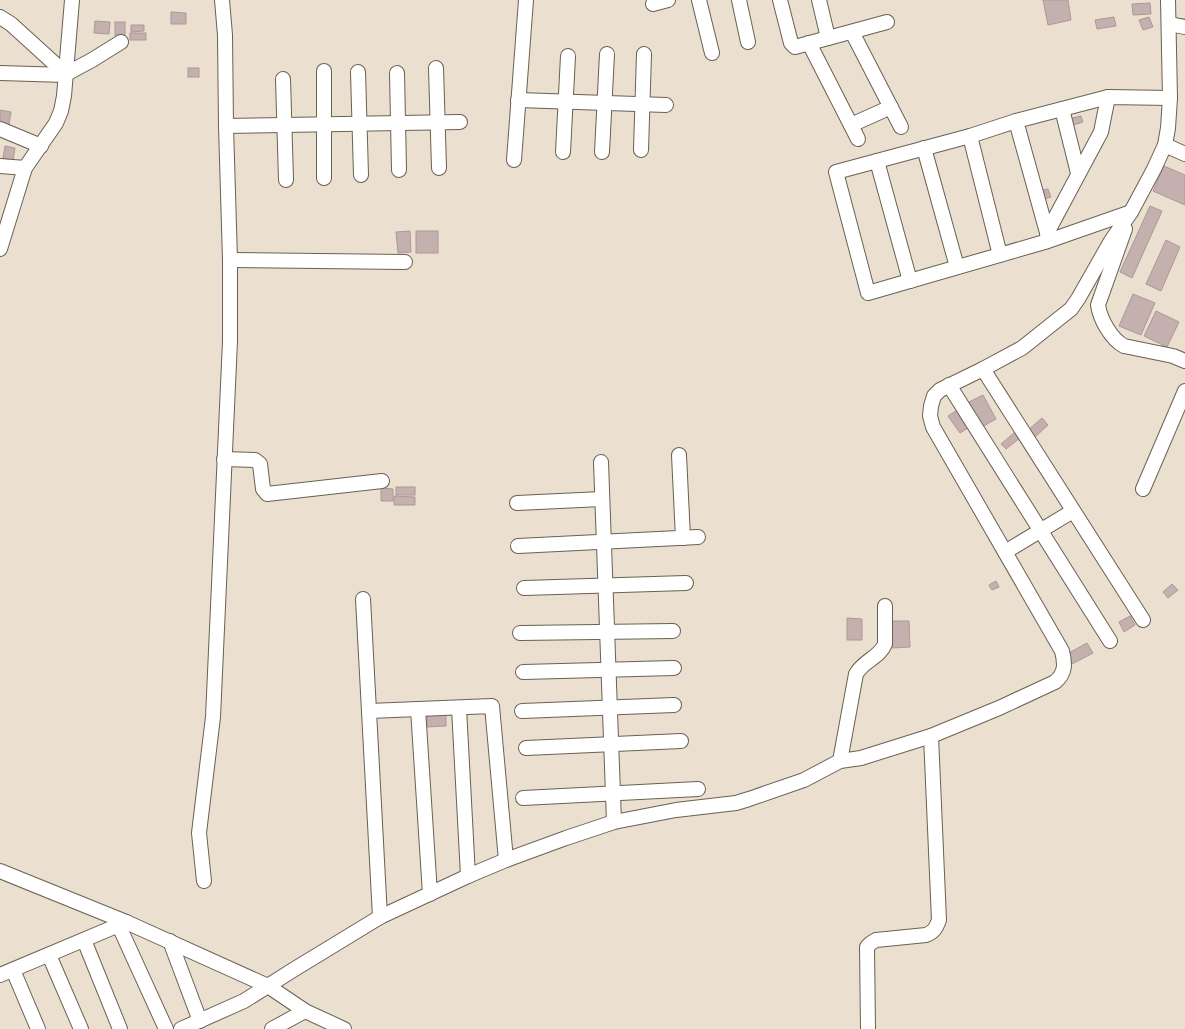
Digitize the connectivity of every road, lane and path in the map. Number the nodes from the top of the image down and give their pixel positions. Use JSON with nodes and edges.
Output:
{"nodes":[{"id":1,"x":72,"y":0,"type":"edge"},
{"id":2,"x":222,"y":0,"type":"edge"},
{"id":3,"x":526,"y":0,"type":"edge"},
{"id":4,"x":668,"y":0,"type":"edge"},
{"id":5,"x":699,"y":0,"type":"edge"},
{"id":6,"x":739,"y":0,"type":"edge"},
{"id":7,"x":780,"y":0,"type":"edge"},
{"id":8,"x":819,"y":0,"type":"edge"},
{"id":9,"x":1168,"y":0,"type":"edge"},
{"id":10,"x":653,"y":4,"type":"dead end"},
{"id":11,"x":0,"y":17,"type":"edge"},
{"id":12,"x":887,"y":22,"type":"dead end"},
{"id":13,"x":1169,"y":24,"type":"junction"},
{"id":14,"x":1185,"y":27,"type":"edge"},
{"id":15,"x":852,"y":32,"type":"junction"},
{"id":16,"x":828,"y":38,"type":"junction"},
{"id":17,"x":121,"y":42,"type":"dead end"},
{"id":18,"x":748,"y":42,"type":"dead end"},
{"id":19,"x":809,"y":43,"type":"junction"},
{"id":20,"x":712,"y":53,"type":"dead end"},
{"id":21,"x":607,"y":54,"type":"dead end"},
{"id":22,"x":644,"y":54,"type":"dead end"},
{"id":23,"x":568,"y":56,"type":"dead end"},
{"id":24,"x":436,"y":68,"type":"dead end"},
{"id":25,"x":324,"y":71,"type":"dead end"},
{"id":26,"x":358,"y":72,"type":"dead end"},
{"id":27,"x":0,"y":73,"type":"edge"},
{"id":28,"x":397,"y":73,"type":"dead end"},
{"id":29,"x":66,"y":74,"type":"junction"},
{"id":30,"x":283,"y":78,"type":"dead end"},
{"id":31,"x":1108,"y":97,"type":"junction"},
{"id":32,"x":1170,"y":98,"type":"junction"},
{"id":33,"x":518,"y":100,"type":"junction"},
{"id":34,"x":566,"y":102,"type":"junction"},
{"id":35,"x":605,"y":103,"type":"junction"},
{"id":36,"x":642,"y":104,"type":"junction"},
{"id":37,"x":666,"y":105,"type":"dead end"},
{"id":38,"x":891,"y":107,"type":"junction"},
{"id":39,"x":1062,"y":109,"type":"junction"},
{"id":40,"x":1016,"y":121,"type":"junction"},
{"id":41,"x":438,"y":122,"type":"junction"},
{"id":42,"x":460,"y":122,"type":"dead end"},
{"id":43,"x":359,"y":123,"type":"junction"},
{"id":44,"x":398,"y":123,"type":"junction"},
{"id":45,"x":324,"y":124,"type":"junction"},
{"id":46,"x":284,"y":125,"type":"junction"},
{"id":47,"x":851,"y":125,"type":"junction"},
{"id":48,"x":226,"y":126,"type":"junction"},
{"id":49,"x":902,"y":127,"type":"dead end"},
{"id":50,"x":0,"y":129,"type":"edge"},
{"id":51,"x":970,"y":136,"type":"junction"},
{"id":52,"x":858,"y":139,"type":"dead end"},
{"id":53,"x":1165,"y":145,"type":"junction"},
{"id":54,"x":41,"y":146,"type":"junction"},
{"id":55,"x":924,"y":148,"type":"junction"},
{"id":56,"x":641,"y":150,"type":"dead end"},
{"id":57,"x":563,"y":152,"type":"dead end"},
{"id":58,"x":602,"y":152,"type":"dead end"},
{"id":59,"x":1185,"y":154,"type":"edge"},
{"id":60,"x":514,"y":160,"type":"dead end"},
{"id":61,"x":877,"y":161,"type":"junction"},
{"id":62,"x":0,"y":166,"type":"edge"},
{"id":63,"x":25,"y":168,"type":"junction"},
{"id":64,"x":439,"y":168,"type":"dead end"},
{"id":65,"x":398,"y":170,"type":"dead end"},
{"id":66,"x":1078,"y":172,"type":"junction"},
{"id":67,"x":361,"y":175,"type":"dead end"},
{"id":68,"x":324,"y":178,"type":"dead end"},
{"id":69,"x":286,"y":180,"type":"dead end"},
{"id":70,"x":1131,"y":212,"type":"junction"},
{"id":71,"x":1048,"y":237,"type":"junction"},
{"id":72,"x":0,"y":250,"type":"edge"},
{"id":73,"x":1000,"y":255,"type":"junction"},
{"id":74,"x":230,"y":260,"type":"junction"},
{"id":75,"x":405,"y":262,"type":"dead end"},
{"id":76,"x":957,"y":267,"type":"junction"},
{"id":77,"x":910,"y":281,"type":"junction"},
{"id":78,"x":1185,"y":361,"type":"edge"},
{"id":79,"x":983,"y":369,"type":"junction"},
{"id":80,"x":949,"y":385,"type":"junction"},
{"id":81,"x":1185,"y":391,"type":"edge"},
{"id":82,"x":678,"y":455,"type":"dead end"},
{"id":83,"x":224,"y":459,"type":"junction"},
{"id":84,"x":601,"y":462,"type":"dead end"},
{"id":85,"x":382,"y":481,"type":"dead end"},
{"id":86,"x":1143,"y":489,"type":"dead end"},
{"id":87,"x":602,"y":499,"type":"junction"},
{"id":88,"x":517,"y":503,"type":"dead end"},
{"id":89,"x":1073,"y":511,"type":"junction"},
{"id":90,"x":1040,"y":530,"type":"junction"},
{"id":91,"x":698,"y":537,"type":"dead end"},
{"id":92,"x":683,"y":538,"type":"junction"},
{"id":93,"x":604,"y":543,"type":"junction"},
{"id":94,"x":518,"y":546,"type":"dead end"},
{"id":95,"x":1005,"y":552,"type":"junction"},
{"id":96,"x":686,"y":583,"type":"dead end"},
{"id":97,"x":605,"y":585,"type":"junction"},
{"id":98,"x":524,"y":588,"type":"dead end"},
{"id":99,"x":362,"y":599,"type":"dead end"},
{"id":100,"x":885,"y":606,"type":"dead end"},
{"id":101,"x":1143,"y":620,"type":"dead end"},
{"id":102,"x":673,"y":631,"type":"dead end"},
{"id":103,"x":607,"y":632,"type":"junction"},
{"id":104,"x":520,"y":633,"type":"dead end"},
{"id":105,"x":1110,"y":641,"type":"dead end"},
{"id":106,"x":674,"y":668,"type":"dead end"},
{"id":107,"x":608,"y":670,"type":"junction"},
{"id":108,"x":523,"y":672,"type":"dead end"},
{"id":109,"x":674,"y":705,"type":"dead end"},
{"id":110,"x":610,"y":707,"type":"junction"},
{"id":111,"x":459,"y":708,"type":"junction"},
{"id":112,"x":418,"y":709,"type":"junction"},
{"id":113,"x":369,"y":711,"type":"junction"},
{"id":114,"x":522,"y":711,"type":"dead end"},
{"id":115,"x":931,"y":736,"type":"junction"},
{"id":116,"x":681,"y":741,"type":"dead end"},
{"id":117,"x":611,"y":745,"type":"junction"},
{"id":118,"x":526,"y":748,"type":"dead end"},
{"id":119,"x":840,"y":761,"type":"junction"},
{"id":120,"x":698,"y":789,"type":"dead end"},
{"id":121,"x":613,"y":794,"type":"junction"},
{"id":122,"x":523,"y":798,"type":"dead end"},
{"id":123,"x":614,"y":822,"type":"junction"},
{"id":124,"x":506,"y":860,"type":"junction"},
{"id":125,"x":0,"y":871,"type":"edge"},
{"id":126,"x":468,"y":876,"type":"junction"},
{"id":127,"x":204,"y":881,"type":"dead end"},
{"id":128,"x":430,"y":894,"type":"junction"},
{"id":129,"x":380,"y":918,"type":"junction"},
{"id":130,"x":122,"y":924,"type":"junction"},
{"id":131,"x":84,"y":940,"type":"junction"},
{"id":132,"x":170,"y":941,"type":"junction"},
{"id":133,"x":49,"y":954,"type":"junction"},
{"id":134,"x":6,"y":972,"type":"edge"},
{"id":135,"x":268,"y":986,"type":"junction"},
{"id":136,"x":306,"y":1011,"type":"junction"},
{"id":137,"x":200,"y":1022,"type":"junction"},
{"id":138,"x":337,"y":1028,"type":"edge"},
{"id":139,"x":38,"y":1029,"type":"edge"},
{"id":140,"x":81,"y":1029,"type":"edge"},
{"id":141,"x":120,"y":1029,"type":"edge"},
{"id":142,"x":166,"y":1029,"type":"edge"},
{"id":143,"x":181,"y":1029,"type":"edge"},
{"id":144,"x":272,"y":1029,"type":"edge"},
{"id":145,"x":868,"y":1029,"type":"edge"}],
"edges":[{"from":1,"to":29,"type":"street"},
{"from":2,"to":48,"type":"street"},
{"from":3,"to":33,"type":"street"},
{"from":4,"to":10,"type":"street"},
{"from":5,"to":20,"type":"street"},
{"from":6,"to":18,"type":"street"},
{"from":7,"to":19,"type":"street"},
{"from":8,"to":16,"type":"street"},
{"from":9,"to":13,"type":"street"},
{"from":11,"to":29,"type":"street"},
{"from":12,"to":15,"type":"street"},
{"from":13,"to":14,"type":"street"},
{"from":13,"to":32,"type":"street"},
{"from":15,"to":16,"type":"street"},
{"from":15,"to":38,"type":"street"},
{"from":16,"to":19,"type":"street"},
{"from":17,"to":29,"type":"street"},
{"from":19,"to":47,"type":"street"},
{"from":21,"to":35,"type":"street"},
{"from":22,"to":36,"type":"street"},
{"from":23,"to":34,"type":"street"},
{"from":24,"to":41,"type":"street"},
{"from":25,"to":45,"type":"street"},
{"from":26,"to":43,"type":"street"},
{"from":27,"to":29,"type":"street"},
{"from":28,"to":44,"type":"street"},
{"from":29,"to":54,"type":"street"},
{"from":30,"to":46,"type":"street"},
{"from":31,"to":32,"type":"street"},
{"from":31,"to":39,"type":"street"},
{"from":31,"to":66,"type":"street"},
{"from":32,"to":53,"type":"street"},
{"from":33,"to":34,"type":"street"},
{"from":33,"to":60,"type":"street"},
{"from":34,"to":35,"type":"street"},
{"from":34,"to":57,"type":"street"},
{"from":35,"to":36,"type":"street"},
{"from":35,"to":58,"type":"street"},
{"from":36,"to":37,"type":"street"},
{"from":36,"to":56,"type":"street"},
{"from":38,"to":47,"type":"street"},
{"from":38,"to":49,"type":"street"},
{"from":39,"to":40,"type":"street"},
{"from":39,"to":66,"type":"street"},
{"from":40,"to":51,"type":"street"},
{"from":40,"to":71,"type":"street"},
{"from":41,"to":42,"type":"street"},
{"from":41,"to":44,"type":"street"},
{"from":41,"to":64,"type":"street"},
{"from":43,"to":44,"type":"street"},
{"from":43,"to":45,"type":"street"},
{"from":43,"to":67,"type":"street"},
{"from":44,"to":65,"type":"street"},
{"from":45,"to":46,"type":"street"},
{"from":45,"to":68,"type":"street"},
{"from":46,"to":48,"type":"street"},
{"from":46,"to":69,"type":"street"},
{"from":47,"to":52,"type":"street"},
{"from":48,"to":74,"type":"street"},
{"from":50,"to":54,"type":"street"},
{"from":51,"to":55,"type":"street"},
{"from":51,"to":73,"type":"street"},
{"from":53,"to":59,"type":"street"},
{"from":53,"to":70,"type":"street"},
{"from":54,"to":63,"type":"street"},
{"from":55,"to":61,"type":"street"},
{"from":55,"to":76,"type":"street"},
{"from":61,"to":77,"type":"street"},
{"from":61,"to":77,"type":"street"},
{"from":62,"to":63,"type":"street"},
{"from":63,"to":72,"type":"street"},
{"from":66,"to":71,"type":"street"},
{"from":70,"to":71,"type":"street"},
{"from":70,"to":78,"type":"street"},
{"from":70,"to":79,"type":"street"},
{"from":71,"to":73,"type":"street"},
{"from":73,"to":76,"type":"street"},
{"from":74,"to":75,"type":"street"},
{"from":74,"to":83,"type":"street"},
{"from":76,"to":77,"type":"street"},
{"from":79,"to":80,"type":"street"},
{"from":79,"to":89,"type":"street"},
{"from":80,"to":90,"type":"street"},
{"from":80,"to":95,"type":"street"},
{"from":81,"to":86,"type":"street"},
{"from":82,"to":92,"type":"street"},
{"from":83,"to":85,"type":"street"},
{"from":83,"to":127,"type":"street"},
{"from":84,"to":87,"type":"street"},
{"from":87,"to":88,"type":"street"},
{"from":87,"to":93,"type":"street"},
{"from":89,"to":90,"type":"street"},
{"from":89,"to":101,"type":"street"},
{"from":90,"to":95,"type":"street"},
{"from":90,"to":105,"type":"street"},
{"from":91,"to":92,"type":"street"},
{"from":92,"to":93,"type":"street"},
{"from":93,"to":94,"type":"street"},
{"from":93,"to":97,"type":"street"},
{"from":95,"to":115,"type":"street"},
{"from":96,"to":97,"type":"street"},
{"from":97,"to":98,"type":"street"},
{"from":97,"to":103,"type":"street"},
{"from":99,"to":113,"type":"street"},
{"from":100,"to":119,"type":"street"},
{"from":102,"to":103,"type":"street"},
{"from":103,"to":104,"type":"street"},
{"from":103,"to":107,"type":"street"},
{"from":106,"to":107,"type":"street"},
{"from":107,"to":108,"type":"street"},
{"from":107,"to":110,"type":"street"},
{"from":109,"to":110,"type":"street"},
{"from":110,"to":114,"type":"street"},
{"from":110,"to":117,"type":"street"},
{"from":111,"to":112,"type":"street"},
{"from":111,"to":124,"type":"street"},
{"from":111,"to":126,"type":"street"},
{"from":112,"to":113,"type":"street"},
{"from":112,"to":128,"type":"street"},
{"from":113,"to":129,"type":"street"},
{"from":115,"to":119,"type":"street"},
{"from":115,"to":145,"type":"street"},
{"from":116,"to":117,"type":"street"},
{"from":117,"to":118,"type":"street"},
{"from":117,"to":121,"type":"street"},
{"from":119,"to":123,"type":"street"},
{"from":120,"to":121,"type":"street"},
{"from":121,"to":122,"type":"street"},
{"from":121,"to":123,"type":"street"},
{"from":123,"to":124,"type":"street"},
{"from":124,"to":126,"type":"street"},
{"from":125,"to":130,"type":"street"},
{"from":126,"to":128,"type":"street"},
{"from":128,"to":129,"type":"street"},
{"from":129,"to":135,"type":"street"},
{"from":130,"to":131,"type":"street"},
{"from":130,"to":132,"type":"street"},
{"from":130,"to":142,"type":"street"},
{"from":131,"to":133,"type":"street"},
{"from":131,"to":141,"type":"street"},
{"from":132,"to":135,"type":"street"},
{"from":132,"to":137,"type":"street"},
{"from":133,"to":134,"type":"street"},
{"from":133,"to":140,"type":"street"},
{"from":134,"to":139,"type":"street"},
{"from":135,"to":136,"type":"street"},
{"from":135,"to":137,"type":"street"},
{"from":136,"to":138,"type":"street"},
{"from":136,"to":144,"type":"street"},
{"from":137,"to":143,"type":"street"}]}
